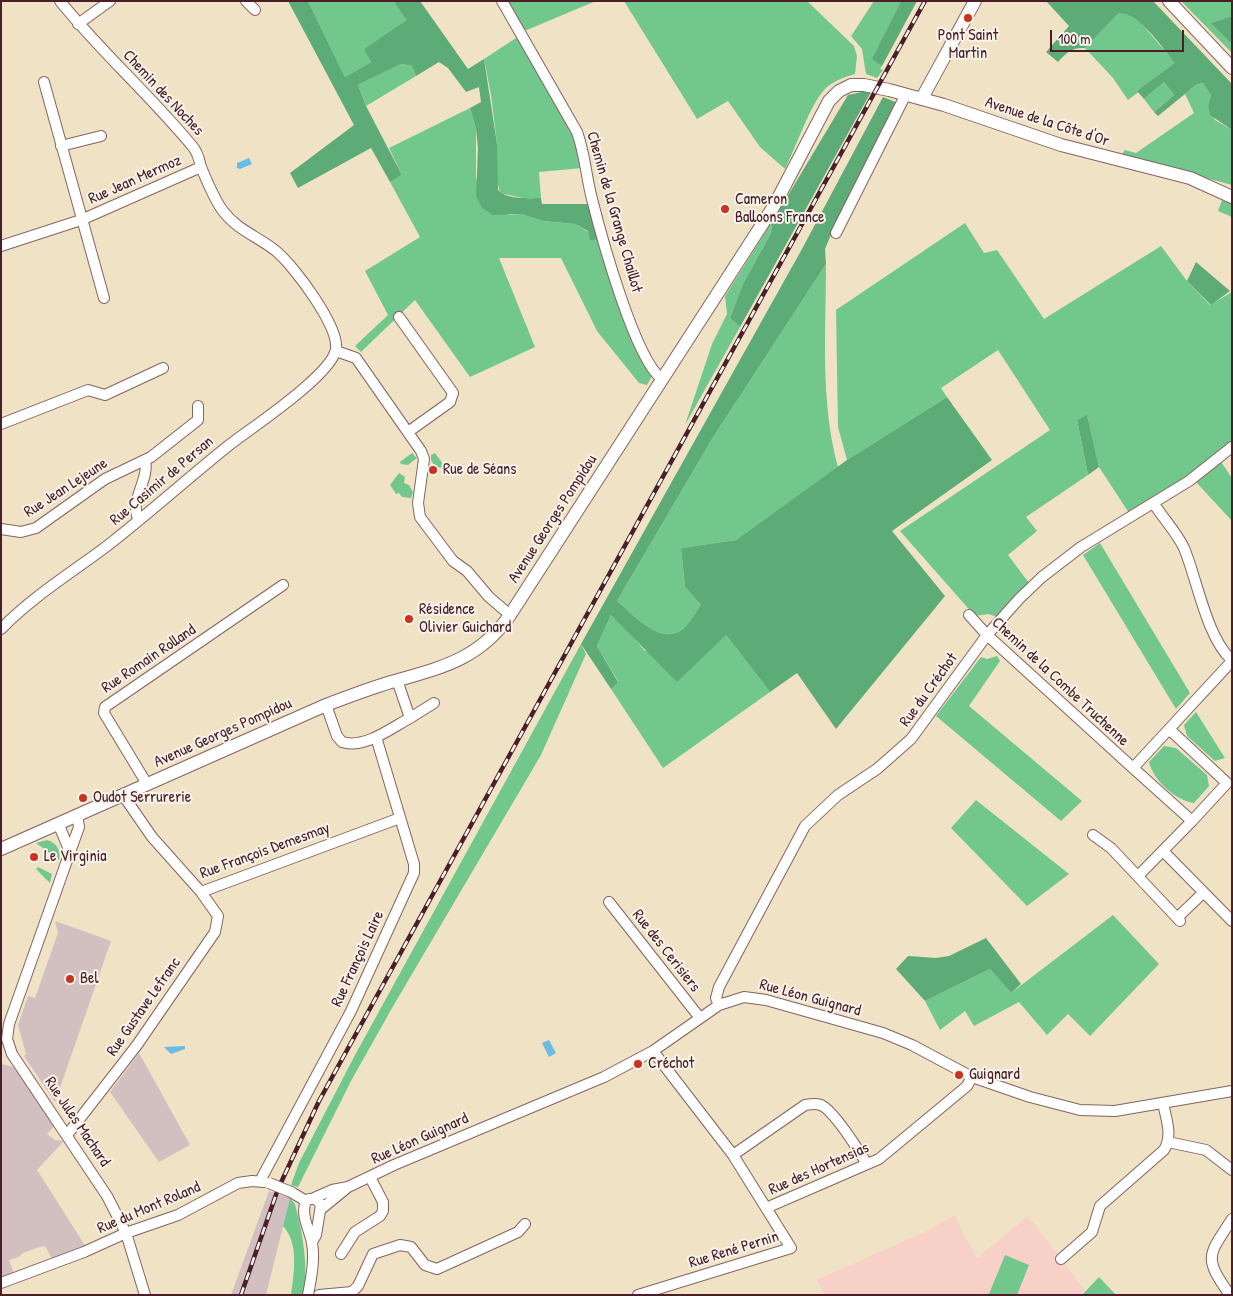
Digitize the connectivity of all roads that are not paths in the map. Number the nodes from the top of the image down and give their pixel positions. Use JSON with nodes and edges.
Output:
{"nodes":[{"id":1,"x":60,"y":1,"type":"edge"},
{"id":2,"x":110,"y":1,"type":"edge"},
{"id":3,"x":246,"y":1,"type":"edge"},
{"id":4,"x":502,"y":1,"type":"edge"},
{"id":5,"x":974,"y":1,"type":"edge"},
{"id":6,"x":1168,"y":1,"type":"edge"},
{"id":7,"x":254,"y":10,"type":"dead end"},
{"id":8,"x":78,"y":24,"type":"junction"},
{"id":9,"x":1232,"y":68,"type":"edge"},
{"id":10,"x":44,"y":82,"type":"dead end"},
{"id":11,"x":872,"y":86,"type":"joint"},
{"id":12,"x":906,"y":94,"type":"junction"},
{"id":13,"x":922,"y":98,"type":"junction"},
{"id":14,"x":101,"y":136,"type":"dead end"},
{"id":15,"x":61,"y":146,"type":"junction"},
{"id":16,"x":201,"y":167,"type":"junction"},
{"id":17,"x":1213,"y":188,"type":"junction"},
{"id":18,"x":1232,"y":191,"type":"edge"},
{"id":19,"x":1232,"y":197,"type":"edge"},
{"id":20,"x":81,"y":220,"type":"junction"},
{"id":21,"x":836,"y":233,"type":"dead end"},
{"id":22,"x":1,"y":246,"type":"edge"},
{"id":23,"x":104,"y":298,"type":"dead end"},
{"id":24,"x":399,"y":317,"type":"dead end"},
{"id":25,"x":336,"y":351,"type":"junction"},
{"id":26,"x":162,"y":368,"type":"dead end"},
{"id":27,"x":662,"y":379,"type":"junction"},
{"id":28,"x":198,"y":406,"type":"dead end"},
{"id":29,"x":1,"y":424,"type":"edge"},
{"id":30,"x":408,"y":432,"type":"junction"},
{"id":31,"x":1232,"y":447,"type":"edge"},
{"id":32,"x":145,"y":460,"type":"junction"},
{"id":33,"x":1154,"y":504,"type":"junction"},
{"id":34,"x":139,"y":520,"type":"junction"},
{"id":35,"x":1,"y":529,"type":"edge"},
{"id":36,"x":283,"y":585,"type":"dead end"},
{"id":37,"x":510,"y":615,"type":"junction"},
{"id":38,"x":969,"y":615,"type":"dead end"},
{"id":39,"x":1,"y":629,"type":"edge"},
{"id":40,"x":987,"y":635,"type":"junction"},
{"id":41,"x":1232,"y":660,"type":"edge"},
{"id":42,"x":397,"y":680,"type":"junction"},
{"id":43,"x":434,"y":703,"type":"dead end"},
{"id":44,"x":326,"y":705,"type":"junction"},
{"id":45,"x":410,"y":718,"type":"junction"},
{"id":46,"x":1169,"y":729,"type":"junction"},
{"id":47,"x":376,"y":737,"type":"junction"},
{"id":48,"x":1133,"y":768,"type":"junction"},
{"id":49,"x":147,"y":784,"type":"junction"},
{"id":50,"x":1229,"y":785,"type":"edge"},
{"id":51,"x":123,"y":795,"type":"junction"},
{"id":52,"x":77,"y":815,"type":"junction"},
{"id":53,"x":400,"y":818,"type":"junction"},
{"id":54,"x":1192,"y":821,"type":"junction"},
{"id":55,"x":58,"y":824,"type":"junction"},
{"id":56,"x":1093,"y":835,"type":"dead end"},
{"id":57,"x":1,"y":849,"type":"edge"},
{"id":58,"x":1163,"y":851,"type":"junction"},
{"id":59,"x":70,"y":852,"type":"junction"},
{"id":60,"x":1138,"y":876,"type":"junction"},
{"id":61,"x":201,"y":892,"type":"junction"},
{"id":62,"x":1203,"y":893,"type":"junction"},
{"id":63,"x":609,"y":902,"type":"dead end"},
{"id":64,"x":1232,"y":921,"type":"edge"},
{"id":65,"x":719,"y":1004,"type":"junction"},
{"id":66,"x":700,"y":1018,"type":"junction"},
{"id":67,"x":4,"y":1032,"type":"edge"},
{"id":68,"x":653,"y":1051,"type":"junction"},
{"id":69,"x":972,"y":1077,"type":"junction"},
{"id":70,"x":1232,"y":1091,"type":"edge"},
{"id":71,"x":1163,"y":1103,"type":"junction"},
{"id":72,"x":67,"y":1135,"type":"junction"},
{"id":73,"x":1168,"y":1142,"type":"junction"},
{"id":74,"x":733,"y":1155,"type":"junction"},
{"id":75,"x":867,"y":1164,"type":"junction"},
{"id":76,"x":1232,"y":1170,"type":"edge"},
{"id":77,"x":370,"y":1177,"type":"junction"},
{"id":78,"x":264,"y":1182,"type":"junction"},
{"id":79,"x":348,"y":1187,"type":"junction"},
{"id":80,"x":308,"y":1203,"type":"junction"},
{"id":81,"x":766,"y":1208,"type":"junction"},
{"id":82,"x":320,"y":1211,"type":"junction"},
{"id":83,"x":1232,"y":1219,"type":"edge"},
{"id":84,"x":525,"y":1224,"type":"dead end"},
{"id":85,"x":126,"y":1233,"type":"junction"},
{"id":86,"x":312,"y":1242,"type":"junction"},
{"id":87,"x":341,"y":1254,"type":"dead end"},
{"id":88,"x":1061,"y":1259,"type":"dead end"},
{"id":89,"x":1,"y":1283,"type":"edge"},
{"id":90,"x":145,"y":1295,"type":"edge"},
{"id":91,"x":308,"y":1295,"type":"edge"},
{"id":92,"x":318,"y":1295,"type":"edge"},
{"id":93,"x":638,"y":1295,"type":"edge"},
{"id":94,"x":1230,"y":1295,"type":"edge"}],
"edges":[{"from":1,"to":8,"type":"street","name":"Chemin des Noches"},
{"from":2,"to":8,"type":"street"},
{"from":3,"to":7,"type":"street"},
{"from":4,"to":27,"type":"street","name":"Chemin de la Grange Chaillot"},
{"from":5,"to":13,"type":"main road"},
{"from":6,"to":9,"type":"main road"},
{"from":8,"to":16,"type":"street","name":"Chemin des Noches"},
{"from":10,"to":15,"type":"street","name":"Rue Jean Mermoz"},
{"from":11,"to":12,"type":"main road","name":"Avenue de la Côte d'Or"},
{"from":11,"to":27,"type":"main road","name":"Avenue Georges Pompidou"},
{"from":12,"to":13,"type":"main road","name":"Avenue de la Côte d'Or"},
{"from":12,"to":21,"type":"street"},
{"from":13,"to":17,"type":"main road","name":"Avenue de la Côte d'Or"},
{"from":14,"to":15,"type":"street"},
{"from":15,"to":20,"type":"street","name":"Rue Jean Mermoz"},
{"from":16,"to":20,"type":"street","name":"Rue Jean Mermoz"},
{"from":16,"to":25,"type":"street","name":"Chemin des Noches"},
{"from":17,"to":18,"type":"main road","name":"Avenue de la Côte d'Or"},
{"from":17,"to":19,"type":"main road","name":"Avenue de la Côte d'Or"},
{"from":20,"to":22,"type":"street","name":"Rue Jean Mermoz"},
{"from":20,"to":23,"type":"street","name":"Rue Jean Mermoz"},
{"from":24,"to":30,"type":"street"},
{"from":25,"to":30,"type":"street"},
{"from":25,"to":34,"type":"street","name":"Rue Casimir de Persan"},
{"from":26,"to":29,"type":"street"},
{"from":27,"to":37,"type":"main road","name":"Avenue Georges Pompidou"},
{"from":28,"to":32,"type":"street","name":"Rue Jean Lejeune"},
{"from":30,"to":37,"type":"street"},
{"from":31,"to":33,"type":"street","name":"Rue du Créchot"},
{"from":32,"to":34,"type":"street"},
{"from":32,"to":35,"type":"street","name":"Rue Jean Lejeune"},
{"from":33,"to":40,"type":"street","name":"Rue du Créchot"},
{"from":33,"to":41,"type":"street"},
{"from":34,"to":39,"type":"street","name":"Rue Casimir de Persan"},
{"from":36,"to":49,"type":"street","name":"Rue Romain Rolland"},
{"from":37,"to":42,"type":"main road","name":"Avenue Georges Pompidou"},
{"from":38,"to":40,"type":"street","name":"Chemin de la Combe Truchenne"},
{"from":40,"to":48,"type":"street","name":"Chemin de la Combe Truchenne"},
{"from":40,"to":65,"type":"street","name":"Rue du Créchot"},
{"from":41,"to":46,"type":"street"},
{"from":42,"to":44,"type":"main road","name":"Avenue Georges Pompidou"},
{"from":42,"to":45,"type":"street"},
{"from":43,"to":45,"type":"street"},
{"from":44,"to":47,"type":"street"},
{"from":44,"to":49,"type":"main road","name":"Avenue Georges Pompidou"},
{"from":45,"to":47,"type":"street"},
{"from":46,"to":48,"type":"street"},
{"from":46,"to":50,"type":"street"},
{"from":47,"to":53,"type":"street","name":"Rue François Laire"},
{"from":48,"to":54,"type":"street","name":"Chemin de la Combe Truchenne"},
{"from":49,"to":51,"type":"main road","name":"Avenue Georges Pompidou"},
{"from":50,"to":54,"type":"street"},
{"from":51,"to":52,"type":"main road","name":"Avenue Georges Pompidou"},
{"from":51,"to":61,"type":"street","name":"Rue François Demesmay"},
{"from":52,"to":55,"type":"main road","name":"Avenue Georges Pompidou"},
{"from":52,"to":59,"type":"street"},
{"from":53,"to":61,"type":"street","name":"Rue François Demesmay"},
{"from":53,"to":78,"type":"street","name":"Rue François Laire"},
{"from":54,"to":58,"type":"street"},
{"from":55,"to":57,"type":"main road","name":"Avenue Georges Pompidou"},
{"from":55,"to":59,"type":"street"},
{"from":56,"to":60,"type":"street"},
{"from":58,"to":60,"type":"street"},
{"from":58,"to":62,"type":"street"},
{"from":59,"to":67,"type":"street"},
{"from":60,"to":62,"type":"street"},
{"from":61,"to":72,"type":"street","name":"Rue Gustave Lefranc"},
{"from":62,"to":64,"type":"street"},
{"from":63,"to":66,"type":"street","name":"Rue des Cerisiers"},
{"from":65,"to":66,"type":"street","name":"Rue Léon Guignard"},
{"from":65,"to":69,"type":"street","name":"Rue Léon Guignard"},
{"from":66,"to":68,"type":"street","name":"Rue Léon Guignard"},
{"from":67,"to":72,"type":"street","name":"Rue Jules Machard"},
{"from":68,"to":74,"type":"street","name":"Rue René Pernin"},
{"from":68,"to":77,"type":"street","name":"Rue Léon Guignard"},
{"from":69,"to":71,"type":"street","name":"Rue Léon Guignard"},
{"from":69,"to":75,"type":"street","name":"Rue des Hortensias"},
{"from":70,"to":71,"type":"street","name":"Rue Léon Guignard"},
{"from":71,"to":73,"type":"street"},
{"from":72,"to":85,"type":"street","name":"Rue Jules Machard"},
{"from":73,"to":76,"type":"street"},
{"from":73,"to":88,"type":"street"},
{"from":74,"to":75,"type":"street"},
{"from":74,"to":81,"type":"street","name":"Rue René Pernin"},
{"from":75,"to":81,"type":"street","name":"Rue des Hortensias"},
{"from":77,"to":79,"type":"street","name":"Rue Léon Guignard"},
{"from":77,"to":87,"type":"street"},
{"from":78,"to":80,"type":"street","bridge":true},
{"from":78,"to":85,"type":"street","name":"Rue du Mont Roland"},
{"from":79,"to":80,"type":"street","name":"Rue Léon Guignard"},
{"from":79,"to":82,"type":"street","name":"Rue Léon Guignard"},
{"from":80,"to":82,"type":"street"},
{"from":80,"to":82,"type":"street"},
{"from":80,"to":86,"type":"street"},
{"from":81,"to":93,"type":"street","name":"Rue René Pernin"},
{"from":82,"to":86,"type":"street"},
{"from":83,"to":94,"type":"street"},
{"from":84,"to":92,"type":"street"},
{"from":85,"to":89,"type":"street","name":"Rue du Mont Roland"},
{"from":85,"to":90,"type":"street","name":"Rue Jules Machard"},
{"from":86,"to":91,"type":"street"}]}
